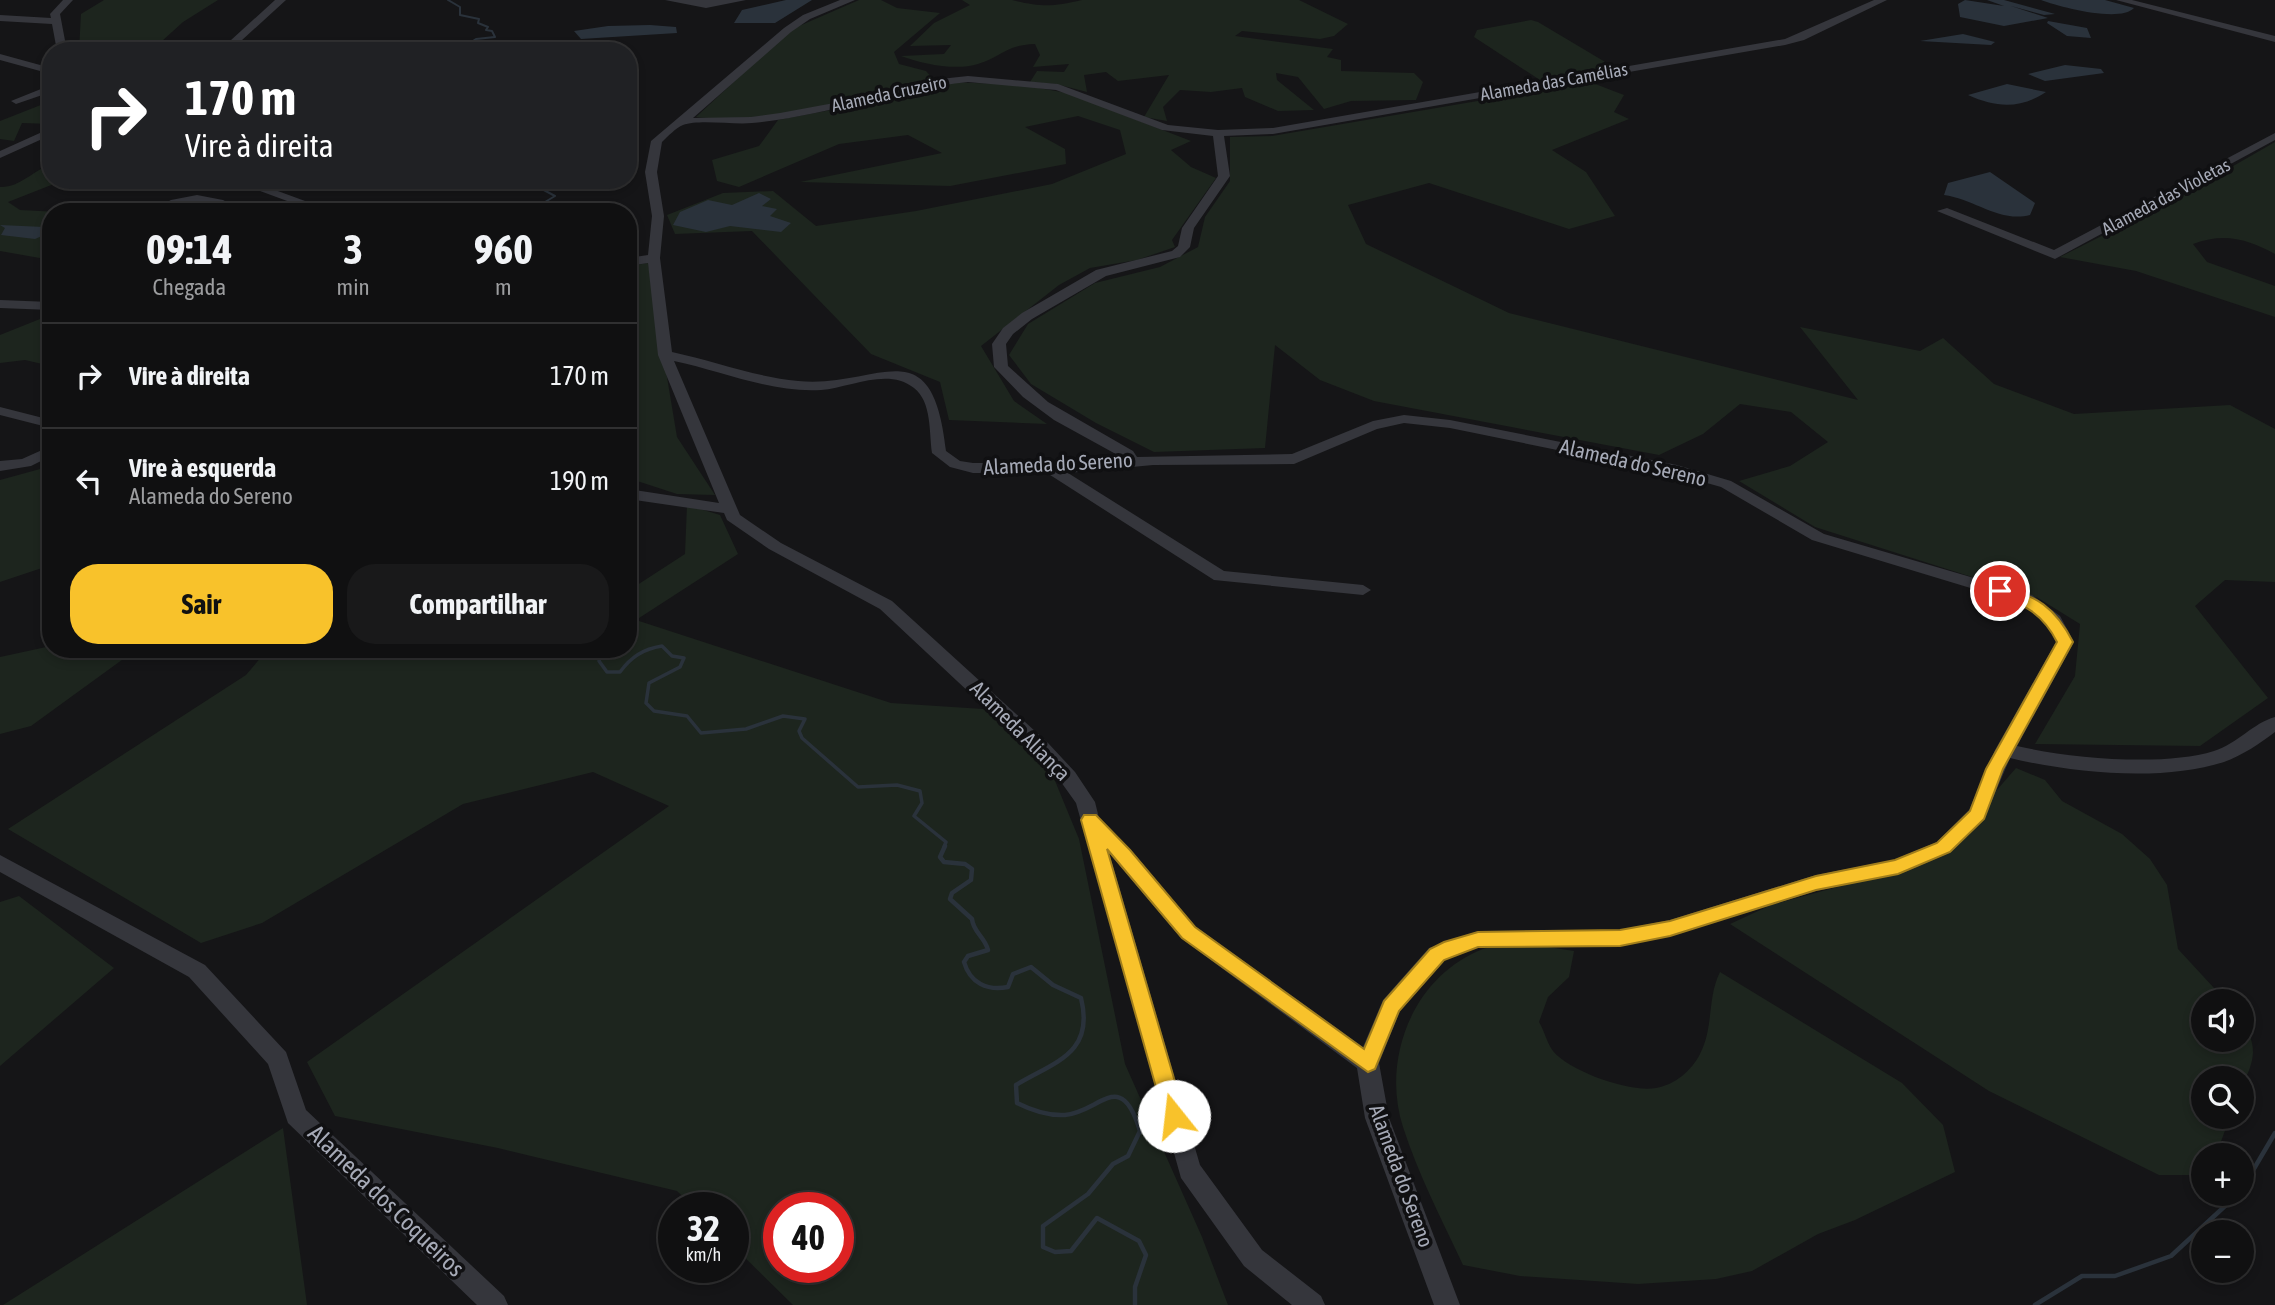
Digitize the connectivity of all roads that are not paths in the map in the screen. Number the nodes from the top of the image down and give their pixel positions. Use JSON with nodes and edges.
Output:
{"nodes":[{"id":1,"x":68,"y":0,"type":"edge"},
{"id":2,"x":281,"y":0,"type":"edge"},
{"id":3,"x":670,"y":0,"type":"edge"},
{"id":4,"x":741,"y":0,"type":"edge"},
{"id":5,"x":850,"y":0,"type":"edge"},
{"id":6,"x":1882,"y":0,"type":"edge"},
{"id":7,"x":2121,"y":0,"type":"edge"},
{"id":8,"x":0,"y":18,"type":"edge"},
{"id":9,"x":54,"y":21,"type":"junction"},
{"id":10,"x":2275,"y":39,"type":"edge"},
{"id":11,"x":60,"y":42,"type":"edge"},
{"id":12,"x":234,"y":42,"type":"edge"},
{"id":13,"x":0,"y":57,"type":"edge"},
{"id":14,"x":42,"y":69,"type":"edge"},
{"id":15,"x":42,"y":91,"type":"edge"},
{"id":16,"x":16,"y":101,"type":"dead end"},
{"id":17,"x":679,"y":121,"type":"junction"},
{"id":18,"x":1218,"y":133,"type":"junction"},
{"id":19,"x":42,"y":135,"type":"edge"},
{"id":20,"x":2275,"y":136,"type":"edge"},
{"id":21,"x":0,"y":155,"type":"edge"},
{"id":22,"x":262,"y":189,"type":"edge"},
{"id":23,"x":173,"y":203,"type":"edge"},
{"id":24,"x":228,"y":203,"type":"edge"},
{"id":25,"x":303,"y":203,"type":"edge"},
{"id":26,"x":1943,"y":211,"type":"dead end"},
{"id":27,"x":654,"y":258,"type":"junction"},
{"id":28,"x":637,"y":261,"type":"edge"},
{"id":29,"x":0,"y":304,"type":"edge"},
{"id":30,"x":42,"y":306,"type":"edge"},
{"id":31,"x":0,"y":313,"type":"edge"},
{"id":32,"x":42,"y":314,"type":"edge"},
{"id":33,"x":665,"y":355,"type":"junction"},
{"id":34,"x":0,"y":411,"type":"edge"},
{"id":35,"x":42,"y":422,"type":"edge"},
{"id":36,"x":42,"y":455,"type":"edge"},
{"id":37,"x":1132,"y":461,"type":"junction"},
{"id":38,"x":0,"y":466,"type":"edge"},
{"id":39,"x":1051,"y":468,"type":"junction"},
{"id":40,"x":637,"y":495,"type":"edge"},
{"id":41,"x":730,"y":510,"type":"junction"},
{"id":42,"x":1363,"y":590,"type":"dead end"},
{"id":43,"x":2275,"y":723,"type":"edge"},
{"id":44,"x":2004,"y":750,"type":"junction"},
{"id":45,"x":1090,"y":820,"type":"junction"},
{"id":46,"x":0,"y":863,"type":"edge"},
{"id":47,"x":1368,"y":1063,"type":"junction"},
{"id":48,"x":495,"y":1305,"type":"edge"},
{"id":49,"x":1312,"y":1305,"type":"edge"},
{"id":50,"x":1447,"y":1305,"type":"edge"}],
"edges":[{"from":1,"to":9,"type":"street"},
{"from":2,"to":12,"type":"street"},
{"from":3,"to":4,"type":"street"},
{"from":5,"to":17,"type":"street"},
{"from":6,"to":18,"type":"street","name":"Alameda das Camélias"},
{"from":7,"to":10,"type":"street"},
{"from":8,"to":9,"type":"street"},
{"from":9,"to":11,"type":"street"},
{"from":13,"to":14,"type":"street"},
{"from":15,"to":16,"type":"street"},
{"from":17,"to":18,"type":"street","name":"Alameda Cruzeiro"},
{"from":17,"to":27,"type":"street"},
{"from":18,"to":37,"type":"street"},
{"from":19,"to":21,"type":"street"},
{"from":20,"to":26,"type":"street","name":"Alameda das Violetas"},
{"from":22,"to":25,"type":"street"},
{"from":23,"to":24,"type":"street"},
{"from":27,"to":28,"type":"street"},
{"from":27,"to":33,"type":"street"},
{"from":29,"to":30,"type":"street"},
{"from":31,"to":32,"type":"street"},
{"from":33,"to":39,"type":"street","name":"Alameda do Sereno"},
{"from":33,"to":41,"type":"street","name":"Alameda Aliança"},
{"from":34,"to":35,"type":"street"},
{"from":36,"to":38,"type":"street"},
{"from":37,"to":39,"type":"street","name":"Alameda do Sereno"},
{"from":37,"to":44,"type":"street","name":"Alameda do Sereno"},
{"from":39,"to":42,"type":"street"},
{"from":40,"to":41,"type":"street"},
{"from":41,"to":45,"type":"street","name":"Alameda Aliança"},
{"from":43,"to":44,"type":"street"},
{"from":44,"to":47,"type":"street","name":"Alameda do Sereno"},
{"from":45,"to":47,"type":"street"},
{"from":45,"to":49,"type":"street","name":"Alameda Aliança"},
{"from":46,"to":48,"type":"street","name":"Alameda dos Coqueiros"},
{"from":47,"to":50,"type":"street","name":"Alameda do Sereno"}]}
